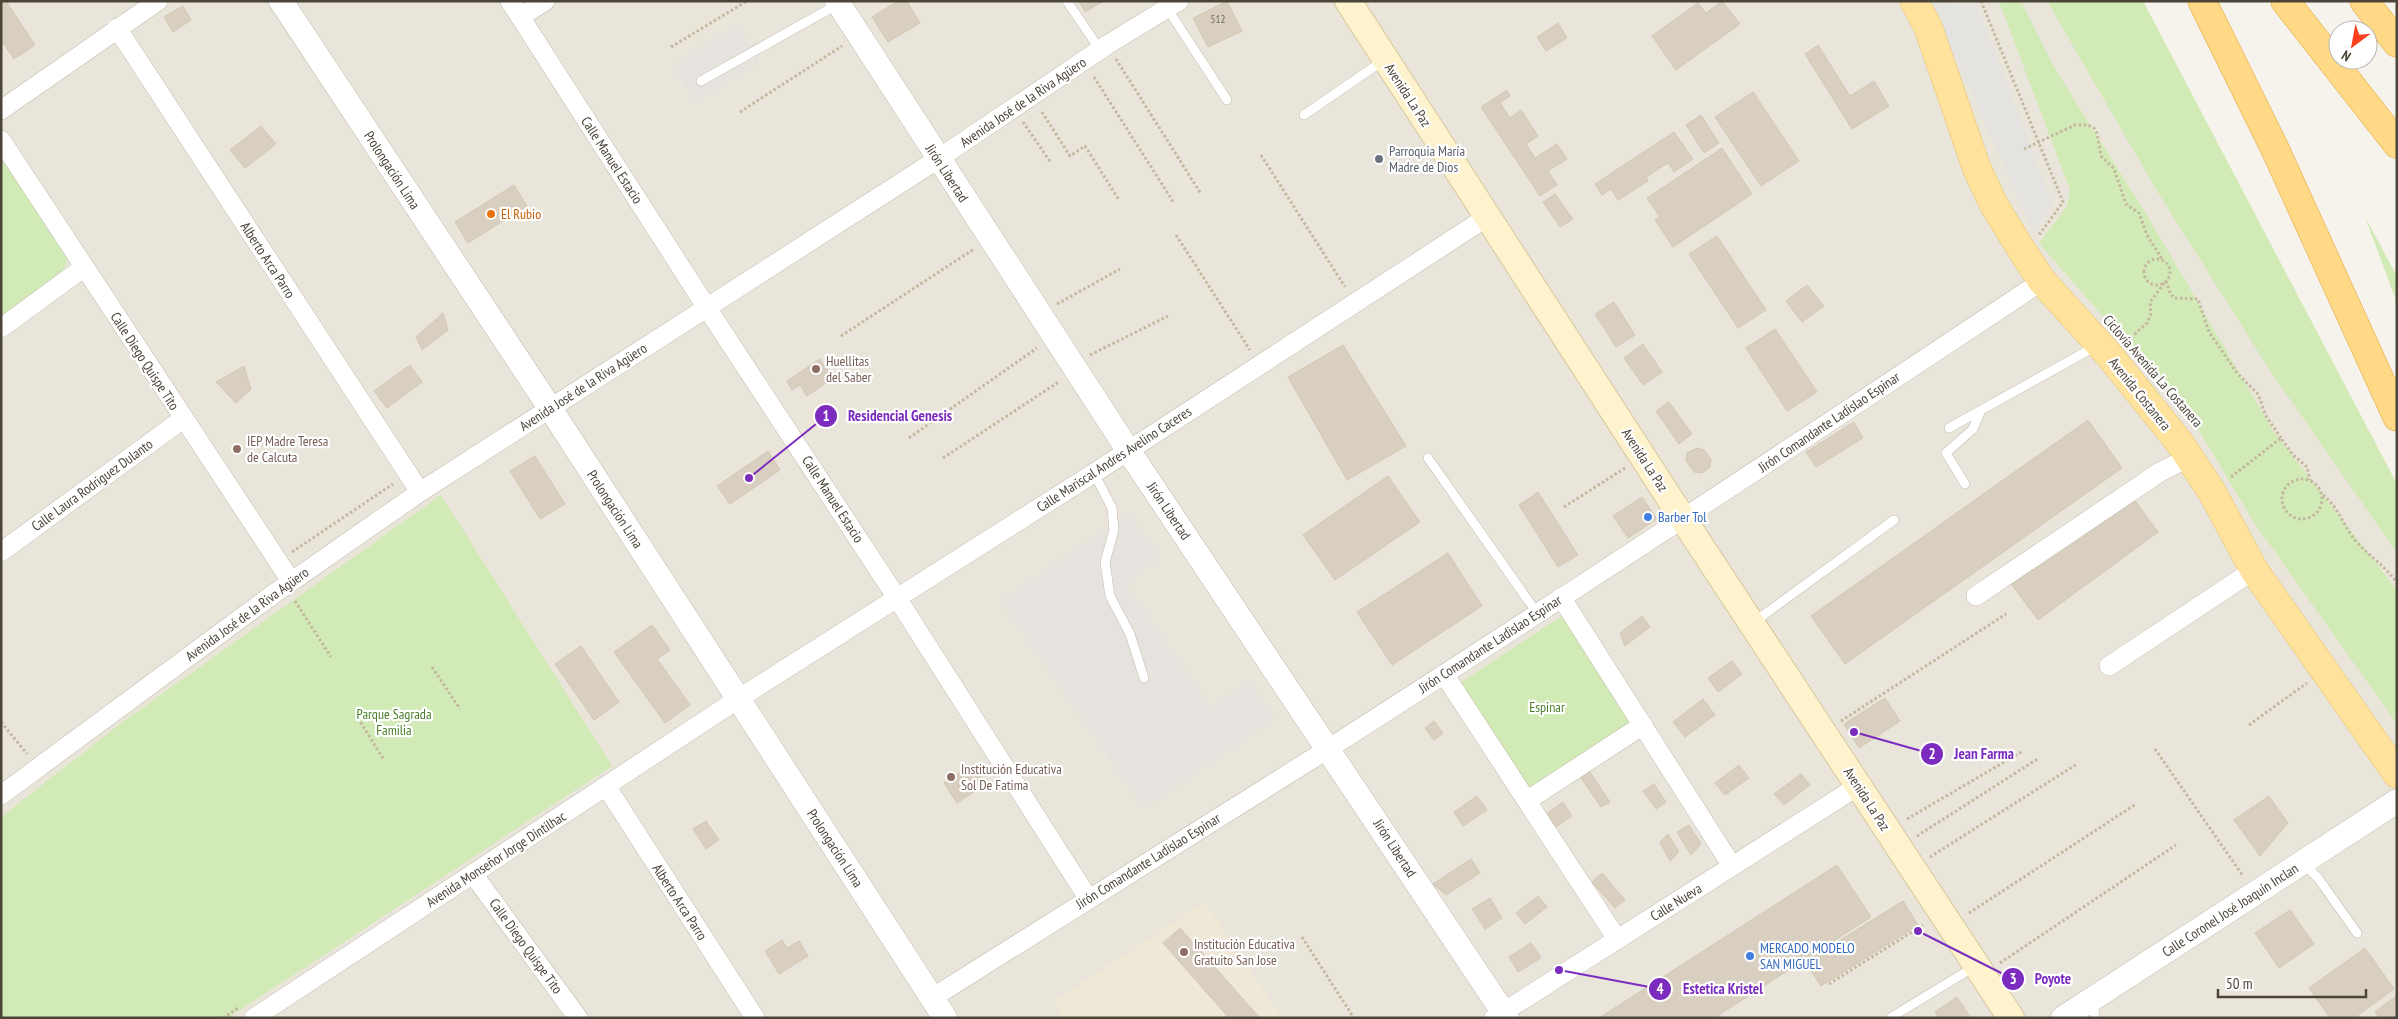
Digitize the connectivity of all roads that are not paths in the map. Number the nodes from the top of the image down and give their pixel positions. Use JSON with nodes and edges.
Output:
{"nodes":[{"id":1,"x":158,"y":1,"type":"edge"},
{"id":2,"x":281,"y":1,"type":"edge"},
{"id":3,"x":510,"y":1,"type":"edge"},
{"id":4,"x":545,"y":1,"type":"edge"},
{"id":5,"x":1067,"y":1,"type":"edge"},
{"id":6,"x":1348,"y":1,"type":"edge"},
{"id":7,"x":1914,"y":1,"type":"edge"},
{"id":8,"x":2202,"y":1,"type":"edge"},
{"id":9,"x":2285,"y":1,"type":"edge"},
{"id":10,"x":2364,"y":1,"type":"edge"},
{"id":11,"x":838,"y":3,"type":"edge"},
{"id":12,"x":1173,"y":5,"type":"edge"},
{"id":13,"x":520,"y":17,"type":"junction"},
{"id":14,"x":116,"y":28,"type":"junction"},
{"id":15,"x":2397,"y":43,"type":"edge"},
{"id":16,"x":1104,"y":48,"type":"junction"},
{"id":17,"x":1386,"y":60,"type":"junction"},
{"id":18,"x":701,"y":81,"type":"dead end"},
{"id":19,"x":1227,"y":100,"type":"dead end"},
{"id":20,"x":1,"y":110,"type":"edge"},
{"id":21,"x":1304,"y":115,"type":"dead end"},
{"id":22,"x":1,"y":140,"type":"edge"},
{"id":23,"x":2397,"y":144,"type":"edge"},
{"id":24,"x":938,"y":159,"type":"junction"},
{"id":25,"x":1487,"y":217,"type":"junction"},
{"id":26,"x":84,"y":268,"type":"junction"},
{"id":27,"x":2042,"y":281,"type":"junction"},
{"id":28,"x":707,"y":308,"type":"junction"},
{"id":29,"x":1,"y":328,"type":"edge"},
{"id":30,"x":2104,"y":350,"type":"junction"},
{"id":31,"x":550,"y":408,"type":"junction"},
{"id":32,"x":1981,"y":410,"type":"junction"},
{"id":33,"x":2397,"y":417,"type":"edge"},
{"id":34,"x":183,"y":419,"type":"junction"},
{"id":35,"x":1949,"y":428,"type":"dead end"},
{"id":36,"x":1128,"y":450,"type":"junction"},
{"id":37,"x":1428,"y":458,"type":"dead end"},
{"id":38,"x":2190,"y":458,"type":"junction"},
{"id":39,"x":1094,"y":473,"type":"junction"},
{"id":40,"x":1966,"y":484,"type":"dead end"},
{"id":41,"x":420,"y":492,"type":"junction"},
{"id":42,"x":1683,"y":519,"type":"junction"},
{"id":43,"x":1894,"y":520,"type":"dead end"},
{"id":44,"x":1,"y":552,"type":"edge"},
{"id":45,"x":2254,"y":570,"type":"junction"},
{"id":46,"x":291,"y":581,"type":"junction"},
{"id":47,"x":1976,"y":596,"type":"dead end"},
{"id":48,"x":897,"y":598,"type":"junction"},
{"id":49,"x":1562,"y":598,"type":"junction"},
{"id":50,"x":1537,"y":613,"type":"junction"},
{"id":51,"x":1752,"y":623,"type":"junction"},
{"id":52,"x":2109,"y":666,"type":"dead end"},
{"id":53,"x":1444,"y":674,"type":"junction"},
{"id":54,"x":1144,"y":678,"type":"dead end"},
{"id":55,"x":738,"y":700,"type":"junction"},
{"id":56,"x":1643,"y":725,"type":"junction"},
{"id":57,"x":1329,"y":748,"type":"junction"},
{"id":58,"x":2397,"y":774,"type":"edge"},
{"id":59,"x":606,"y":786,"type":"junction"},
{"id":60,"x":1858,"y":786,"type":"junction"},
{"id":61,"x":1,"y":795,"type":"edge"},
{"id":62,"x":1528,"y":800,"type":"junction"},
{"id":63,"x":2397,"y":801,"type":"edge"},
{"id":64,"x":2304,"y":864,"type":"junction"},
{"id":65,"x":1732,"y":866,"type":"junction"},
{"id":66,"x":473,"y":874,"type":"junction"},
{"id":67,"x":1088,"y":898,"type":"junction"},
{"id":68,"x":2357,"y":933,"type":"dead end"},
{"id":69,"x":1617,"y":939,"type":"junction"},
{"id":70,"x":1980,"y":970,"type":"junction"},
{"id":71,"x":939,"y":1008,"type":"edge"},
{"id":72,"x":2094,"y":1008,"type":"edge"},
{"id":73,"x":1501,"y":1016,"type":"edge"},
{"id":74,"x":254,"y":1018,"type":"edge"},
{"id":75,"x":578,"y":1018,"type":"edge"},
{"id":76,"x":755,"y":1018,"type":"edge"},
{"id":77,"x":1890,"y":1018,"type":"edge"},
{"id":78,"x":2011,"y":1018,"type":"edge"},
{"id":79,"x":2063,"y":1018,"type":"edge"}],
"edges":[{"from":1,"to":14,"type":"street"},
{"from":2,"to":31,"type":"street","name":"Prolongación Lima"},
{"from":3,"to":13,"type":"street","name":"Calle Manuel Estacio"},
{"from":4,"to":13,"type":"street"},
{"from":5,"to":16,"type":"lane"},
{"from":6,"to":17,"type":"main road","name":"Avenida La Paz"},
{"from":7,"to":27,"type":"main road","name":"Avenida Costanera"},
{"from":8,"to":33,"type":"highway"},
{"from":9,"to":23,"type":"highway"},
{"from":10,"to":15,"type":"highway"},
{"from":11,"to":18,"type":"lane"},
{"from":11,"to":24,"type":"street","name":"Jirón Libertad"},
{"from":12,"to":16,"type":"street","name":"Avenida José de la Riva Agüero"},
{"from":12,"to":19,"type":"lane"},
{"from":13,"to":28,"type":"street","name":"Calle Manuel Estacio"},
{"from":14,"to":20,"type":"street"},
{"from":14,"to":41,"type":"street","name":"Alberto Arca Parro"},
{"from":16,"to":24,"type":"street","name":"Avenida José de la Riva Agüero"},
{"from":17,"to":21,"type":"lane"},
{"from":17,"to":25,"type":"main road","name":"Avenida La Paz"},
{"from":22,"to":26,"type":"street","name":"Calle Diego Quispe Tito"},
{"from":24,"to":28,"type":"street","name":"Avenida José de la Riva Agüero"},
{"from":24,"to":36,"type":"street","name":"Jirón Libertad"},
{"from":25,"to":36,"type":"street","name":"Calle Mariscal Andres Avelino Caceres"},
{"from":25,"to":42,"type":"main road","name":"Avenida La Paz"},
{"from":26,"to":29,"type":"street"},
{"from":26,"to":34,"type":"street","name":"Calle Diego Quispe Tito"},
{"from":27,"to":30,"type":"main road","name":"Avenida Costanera"},
{"from":27,"to":42,"type":"street","name":"Jirón Comandante Ladislao Espinar"},
{"from":28,"to":31,"type":"street","name":"Avenida José de la Riva Agüero"},
{"from":28,"to":48,"type":"street","name":"Calle Manuel Estacio"},
{"from":30,"to":32,"type":"lane"},
{"from":30,"to":38,"type":"main road","name":"Avenida Costanera"},
{"from":31,"to":41,"type":"street","name":"Avenida José de la Riva Agüero"},
{"from":31,"to":55,"type":"street","name":"Prolongación Lima"},
{"from":32,"to":35,"type":"lane"},
{"from":32,"to":40,"type":"lane"},
{"from":34,"to":44,"type":"street","name":"Calle Laura Rodriguez Dulanto"},
{"from":34,"to":46,"type":"street","name":"Calle Diego Quispe Tito"},
{"from":36,"to":39,"type":"street","name":"Calle Mariscal Andres Avelino Caceres"},
{"from":36,"to":57,"type":"street","name":"Jirón Libertad"},
{"from":37,"to":50,"type":"lane"},
{"from":38,"to":45,"type":"main road","name":"Avenida Costanera"},
{"from":38,"to":47,"type":"street"},
{"from":39,"to":48,"type":"street","name":"Calle Mariscal Andres Avelino Caceres"},
{"from":39,"to":54,"type":"lane"},
{"from":41,"to":46,"type":"street","name":"Avenida José de la Riva Agüero"},
{"from":42,"to":49,"type":"street","name":"Jirón Comandante Ladislao Espinar"},
{"from":42,"to":51,"type":"main road","name":"Avenida La Paz"},
{"from":43,"to":51,"type":"lane"},
{"from":45,"to":52,"type":"street"},
{"from":45,"to":58,"type":"main road","name":"Avenida Costanera"},
{"from":46,"to":61,"type":"street","name":"Avenida José de la Riva Agüero"},
{"from":48,"to":55,"type":"street","name":"Calle Mariscal Andres Avelino Caceres"},
{"from":48,"to":67,"type":"street","name":"Calle Manuel Estacio"},
{"from":49,"to":50,"type":"street","name":"Jirón Comandante Ladislao Espinar"},
{"from":49,"to":56,"type":"street"},
{"from":50,"to":53,"type":"street","name":"Jirón Comandante Ladislao Espinar"},
{"from":51,"to":60,"type":"main road","name":"Avenida La Paz"},
{"from":53,"to":57,"type":"street","name":"Jirón Comandante Ladislao Espinar"},
{"from":53,"to":62,"type":"street"},
{"from":55,"to":59,"type":"street","name":"Avenida Monseñor Jorge Dintilhac"},
{"from":55,"to":71,"type":"street","name":"Prolongación Lima"},
{"from":56,"to":62,"type":"street"},
{"from":56,"to":65,"type":"street"},
{"from":57,"to":67,"type":"street","name":"Jirón Comandante Ladislao Espinar"},
{"from":57,"to":73,"type":"street","name":"Jirón Libertad"},
{"from":59,"to":66,"type":"street","name":"Avenida Monseñor Jorge Dintilhac"},
{"from":59,"to":76,"type":"street","name":"Alberto Arca Parro"},
{"from":60,"to":65,"type":"street","name":"Calle Nueva"},
{"from":60,"to":70,"type":"main road","name":"Avenida La Paz"},
{"from":62,"to":69,"type":"street"},
{"from":63,"to":64,"type":"street","name":"Calle Coronel José Joaquín Inclan"},
{"from":64,"to":68,"type":"lane"},
{"from":64,"to":72,"type":"street","name":"Calle Coronel José Joaquín Inclan"},
{"from":65,"to":69,"type":"street","name":"Calle Nueva"},
{"from":66,"to":74,"type":"street","name":"Avenida Monseñor Jorge Dintilhac"},
{"from":66,"to":75,"type":"street","name":"Calle Diego Quispe Tito"},
{"from":67,"to":71,"type":"street","name":"Jirón Comandante Ladislao Espinar"},
{"from":69,"to":73,"type":"street","name":"Calle Nueva"},
{"from":70,"to":77,"type":"lane"},
{"from":70,"to":78,"type":"main road","name":"Avenida La Paz"},
{"from":72,"to":79,"type":"street","name":"Calle Coronel José Joaquín Inclan"}]}
